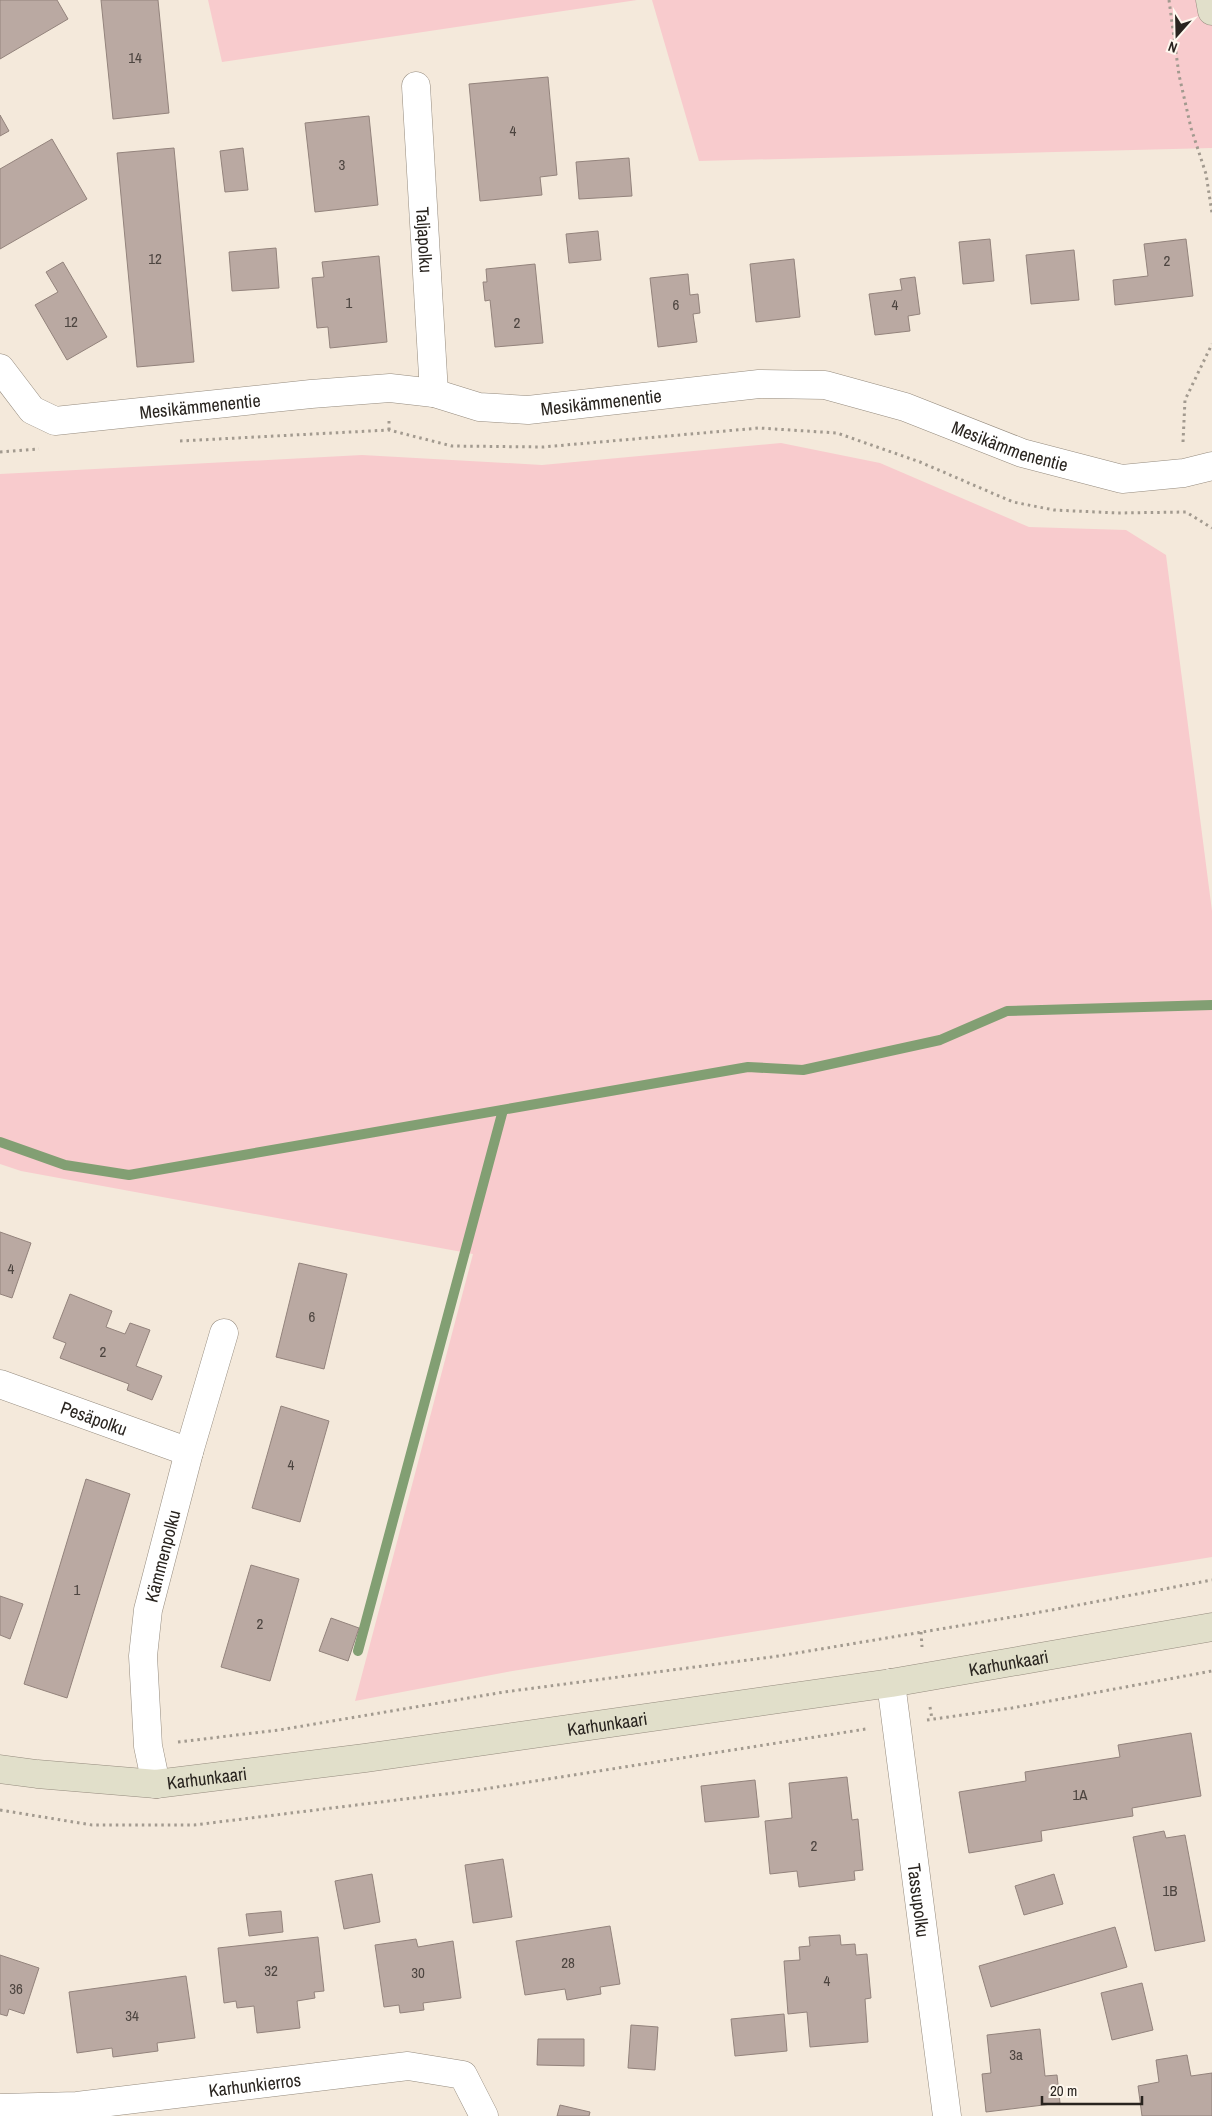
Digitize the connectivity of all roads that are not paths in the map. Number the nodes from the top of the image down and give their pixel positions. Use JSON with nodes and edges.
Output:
{"nodes":[{"id":1,"x":1210,"y":0,"type":"edge"},
{"id":2,"x":1212,"y":11,"type":"edge"},
{"id":3,"x":416,"y":86,"type":"dead end"},
{"id":4,"x":0,"y":368,"type":"edge"},
{"id":5,"x":434,"y":393,"type":"junction"},
{"id":6,"x":1212,"y":466,"type":"edge"},
{"id":7,"x":224,"y":1333,"type":"dead end"},
{"id":8,"x":0,"y":1384,"type":"edge"},
{"id":9,"x":189,"y":1452,"type":"junction"},
{"id":10,"x":1212,"y":1627,"type":"edge"},
{"id":11,"x":891,"y":1683,"type":"junction"},
{"id":12,"x":0,"y":1768,"type":"edge"},
{"id":13,"x":156,"y":1784,"type":"junction"},
{"id":14,"x":0,"y":2108,"type":"edge"},
{"id":15,"x":484,"y":2116,"type":"edge"},
{"id":16,"x":947,"y":2116,"type":"edge"}],
"edges":[{"from":1,"to":2,"type":"street"},
{"from":3,"to":5,"type":"street","name":"Taljapolku"},
{"from":4,"to":5,"type":"street","name":"Mesikämmenentie"},
{"from":5,"to":6,"type":"street","name":"Mesikämmenentie"},
{"from":7,"to":9,"type":"street","name":"Kämmenpolku"},
{"from":8,"to":9,"type":"street","name":"Pesäpolku"},
{"from":9,"to":13,"type":"street","name":"Kämmenpolku"},
{"from":10,"to":11,"type":"street","name":"Karhunkaari"},
{"from":11,"to":13,"type":"street","name":"Karhunkaari"},
{"from":11,"to":16,"type":"street","name":"Tassupolku"},
{"from":12,"to":13,"type":"street","name":"Karhunkaari"},
{"from":14,"to":15,"type":"street","name":"Karhunkierros"}]}
